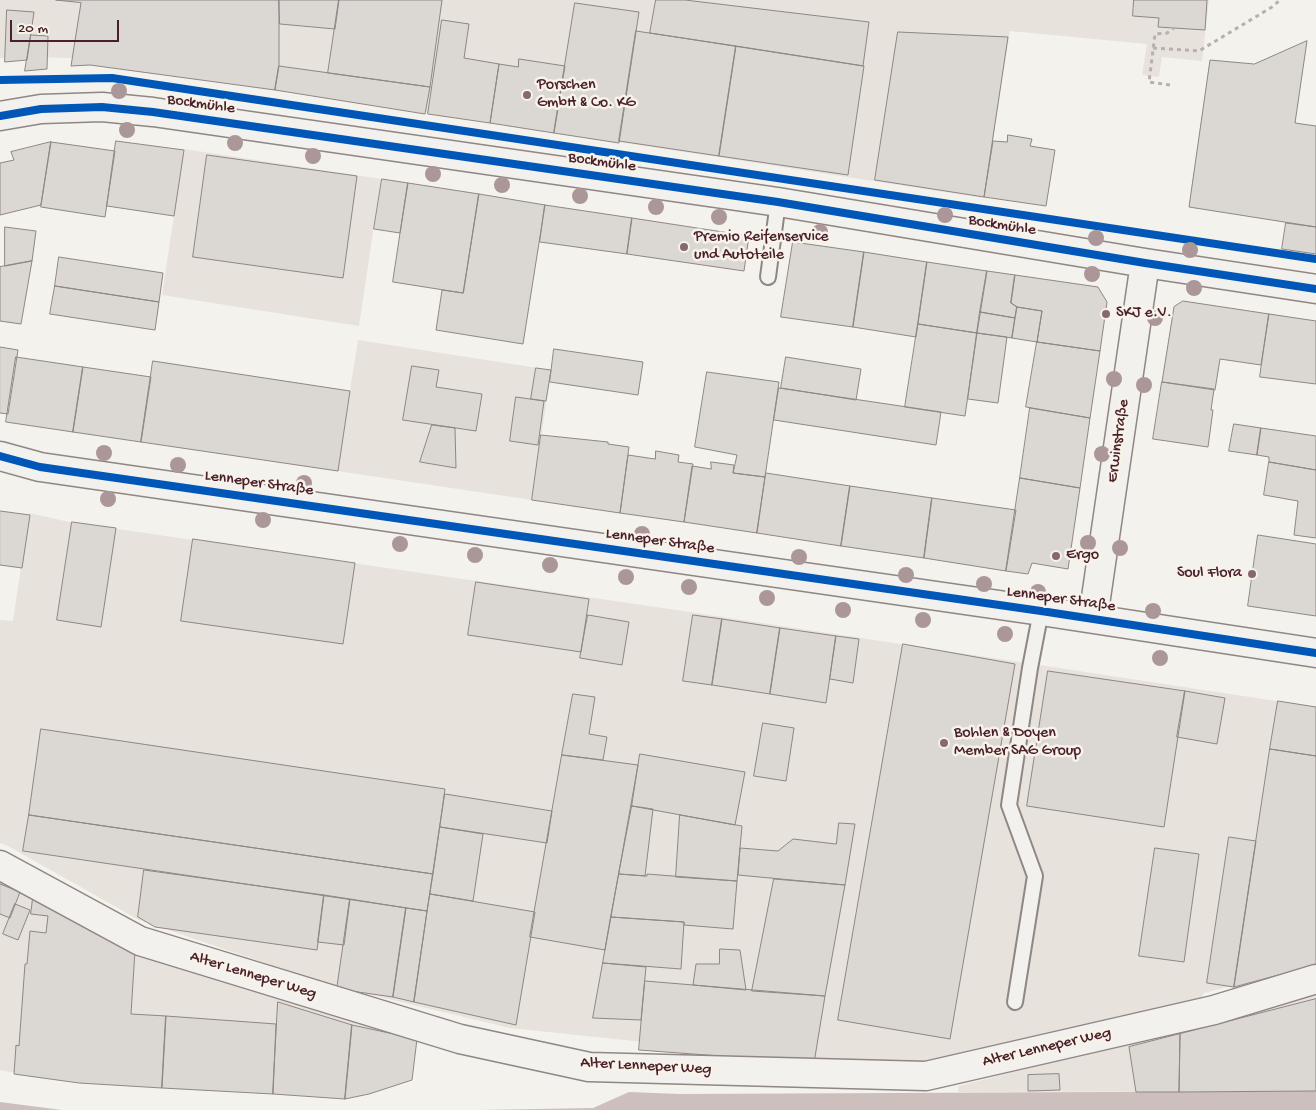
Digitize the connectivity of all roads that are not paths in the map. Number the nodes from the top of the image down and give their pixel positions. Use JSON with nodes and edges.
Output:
{"nodes":[{"id":1,"x":0,"y":116,"type":"edge"},
{"id":2,"x":778,"y":202,"type":"junction"},
{"id":3,"x":1145,"y":263,"type":"junction"},
{"id":4,"x":768,"y":277,"type":"dead end"},
{"id":5,"x":1316,"y":289,"type":"edge"},
{"id":6,"x":0,"y":456,"type":"edge"},
{"id":7,"x":1041,"y":610,"type":"junction"},
{"id":8,"x":1093,"y":618,"type":"junction"},
{"id":9,"x":1316,"y":653,"type":"edge"},
{"id":10,"x":0,"y":866,"type":"edge"},
{"id":11,"x":1316,"y":979,"type":"edge"},
{"id":12,"x":1015,"y":1002,"type":"dead end"}],
"edges":[{"from":1,"to":2,"type":"street","name":"Bockmühle"},
{"from":2,"to":3,"type":"street","name":"Bockmühle"},
{"from":2,"to":4,"type":"lane"},
{"from":3,"to":5,"type":"street","name":"Bockmühle"},
{"from":3,"to":8,"type":"street","name":"Erwinstraße"},
{"from":6,"to":7,"type":"street","name":"Lenneper Straße"},
{"from":7,"to":8,"type":"street","name":"Lenneper Straße"},
{"from":7,"to":12,"type":"lane"},
{"from":8,"to":9,"type":"street","name":"Lenneper Straße"},
{"from":10,"to":11,"type":"street","name":"Alter Lenneper Weg"}]}
